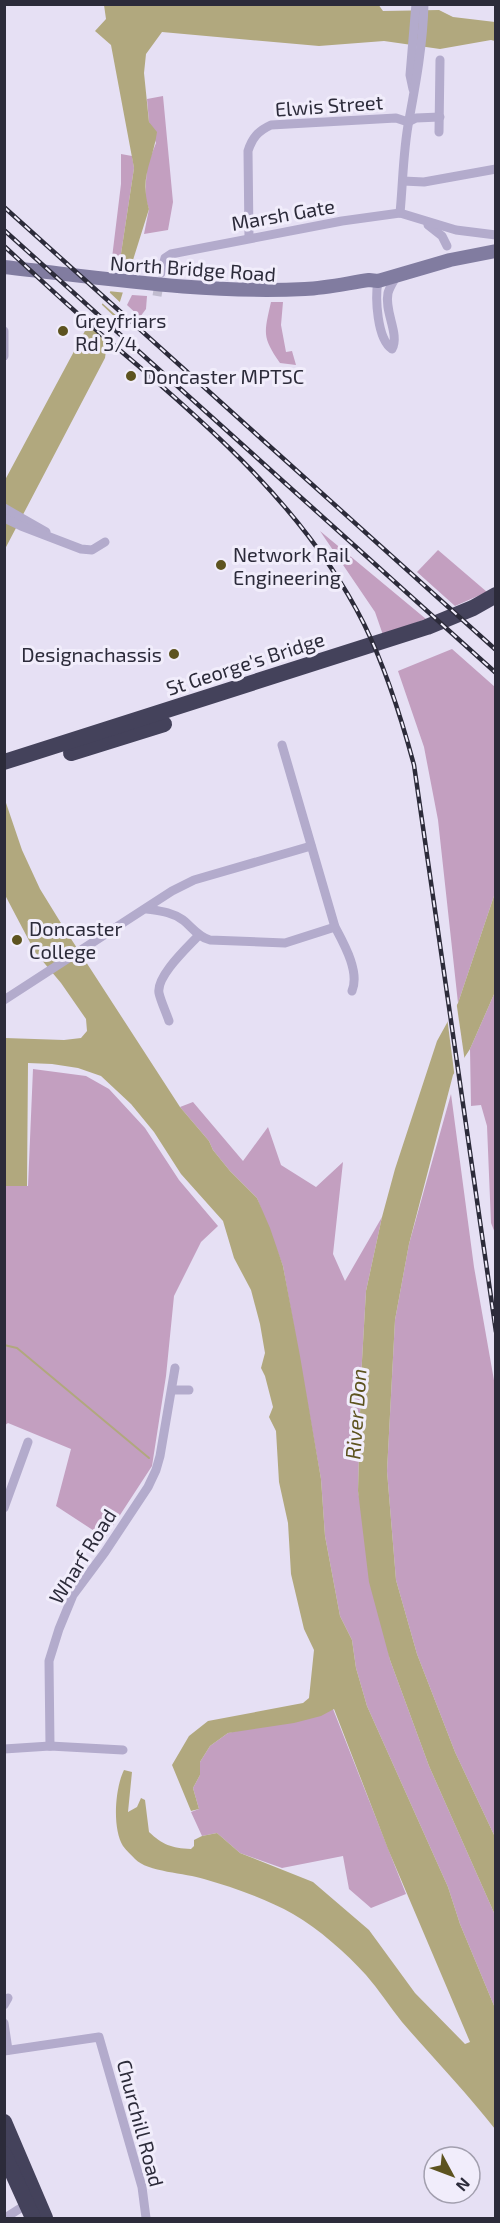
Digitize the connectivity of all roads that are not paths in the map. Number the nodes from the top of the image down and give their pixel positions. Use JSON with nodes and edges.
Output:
{"nodes":[{"id":1,"x":416,"y":4,"type":"edge"},
{"id":2,"x":424,"y":4,"type":"edge"},
{"id":3,"x":440,"y":60,"type":"dead end"},
{"id":4,"x":414,"y":76,"type":"junction"},
{"id":5,"x":440,"y":117,"type":"junction"},
{"id":6,"x":408,"y":122,"type":"junction"},
{"id":7,"x":439,"y":132,"type":"dead end"},
{"id":8,"x":495,"y":169,"type":"edge"},
{"id":9,"x":403,"y":181,"type":"junction"},
{"id":10,"x":400,"y":213,"type":"junction"},
{"id":11,"x":424,"y":221,"type":"junction"},
{"id":12,"x":456,"y":230,"type":"junction"},
{"id":13,"x":495,"y":236,"type":"edge"},
{"id":14,"x":249,"y":238,"type":"junction"},
{"id":15,"x":495,"y":251,"type":"edge"},
{"id":16,"x":448,"y":253,"type":"junction"},
{"id":17,"x":4,"y":269,"type":"edge"},
{"id":18,"x":161,"y":273,"type":"tunnel mouth"},
{"id":19,"x":397,"y":275,"type":"junction"},
{"id":20,"x":378,"y":281,"type":"junction"},
{"id":21,"x":389,"y":318,"type":"junction"},
{"id":22,"x":4,"y":331,"type":"edge"},
{"id":23,"x":382,"y":331,"type":"junction"},
{"id":24,"x":4,"y":356,"type":"edge"},
{"id":25,"x":4,"y":508,"type":"edge"},
{"id":26,"x":4,"y":518,"type":"edge"},
{"id":27,"x":23,"y":522,"type":"junction"},
{"id":28,"x":105,"y":542,"type":"dead end"},
{"id":29,"x":495,"y":595,"type":"edge"},
{"id":30,"x":495,"y":607,"type":"edge"},
{"id":31,"x":282,"y":745,"type":"dead end"},
{"id":32,"x":4,"y":762,"type":"edge"},
{"id":33,"x":4,"y":774,"type":"edge"},
{"id":34,"x":311,"y":846,"type":"junction"},
{"id":35,"x":176,"y":890,"type":"junction"},
{"id":36,"x":147,"y":909,"type":"junction"},
{"id":37,"x":174,"y":915,"type":"junction"},
{"id":38,"x":335,"y":927,"type":"junction"},
{"id":39,"x":199,"y":935,"type":"junction"},
{"id":40,"x":352,"y":991,"type":"dead end"},
{"id":41,"x":4,"y":1000,"type":"edge"},
{"id":42,"x":169,"y":1021,"type":"dead end"},
{"id":43,"x":175,"y":1368,"type":"dead end"},
{"id":44,"x":172,"y":1390,"type":"junction"},
{"id":45,"x":189,"y":1390,"type":"dead end"},
{"id":46,"x":28,"y":1442,"type":"dead end"},
{"id":47,"x":8,"y":1489,"type":"edge"},
{"id":48,"x":4,"y":1508,"type":"edge"},
{"id":49,"x":50,"y":1746,"type":"junction"},
{"id":50,"x":4,"y":1749,"type":"edge"},
{"id":51,"x":123,"y":1750,"type":"dead end"},
{"id":52,"x":4,"y":2023,"type":"edge"},
{"id":53,"x":6,"y":2050,"type":"edge"},
{"id":54,"x":4,"y":2122,"type":"edge"},
{"id":55,"x":4,"y":2154,"type":"edge"},
{"id":56,"x":30,"y":2211,"type":"edge"},
{"id":57,"x":4,"y":2218,"type":"edge"},
{"id":58,"x":45,"y":2218,"type":"edge"},
{"id":59,"x":146,"y":2218,"type":"edge"}],
"edges":[{"from":1,"to":4,"type":"street"},
{"from":2,"to":4,"type":"street"},
{"from":3,"to":5,"type":"street"},
{"from":4,"to":6,"type":"street"},
{"from":5,"to":6,"type":"street","name":"Elwis Street"},
{"from":5,"to":7,"type":"street"},
{"from":6,"to":9,"type":"street"},
{"from":6,"to":14,"type":"street","name":"Elwis Street"},
{"from":8,"to":9,"type":"street"},
{"from":9,"to":10,"type":"street"},
{"from":10,"to":11,"type":"street","name":"Marsh Gate"},
{"from":10,"to":14,"type":"street","name":"Marsh Gate"},
{"from":11,"to":12,"type":"street","name":"Marsh Gate"},
{"from":11,"to":16,"type":"street","name":"Marsh Gate"},
{"from":12,"to":13,"type":"street","name":"Marsh Gate"},
{"from":12,"to":16,"type":"street"},
{"from":14,"to":18,"type":"street","name":"Marsh Gate"},
{"from":15,"to":16,"type":"street","name":"North Bridge Road"},
{"from":16,"to":19,"type":"street","name":"North Bridge Road"},
{"from":17,"to":20,"type":"street","name":"North Bridge Road"},
{"from":19,"to":20,"type":"street","name":"North Bridge Road"},
{"from":19,"to":21,"type":"street"},
{"from":20,"to":23,"type":"street"},
{"from":21,"to":23,"type":"street"},
{"from":21,"to":23,"type":"street"},
{"from":22,"to":24,"type":"street"},
{"from":25,"to":27,"type":"street"},
{"from":26,"to":27,"type":"street"},
{"from":27,"to":28,"type":"street"},
{"from":29,"to":32,"type":"highway","name":"St George's Bridge"},
{"from":30,"to":33,"type":"highway","name":"St George's Bridge"},
{"from":31,"to":34,"type":"street"},
{"from":34,"to":35,"type":"street"},
{"from":34,"to":38,"type":"street"},
{"from":35,"to":36,"type":"street"},
{"from":35,"to":37,"type":"street"},
{"from":36,"to":37,"type":"street"},
{"from":36,"to":41,"type":"street"},
{"from":37,"to":39,"type":"street"},
{"from":38,"to":39,"type":"street"},
{"from":38,"to":40,"type":"street"},
{"from":39,"to":42,"type":"street"},
{"from":43,"to":44,"type":"street","name":"Wharf Road"},
{"from":44,"to":45,"type":"street"},
{"from":44,"to":49,"type":"street","name":"Wharf Road"},
{"from":46,"to":47,"type":"street"},
{"from":47,"to":48,"type":"street"},
{"from":49,"to":50,"type":"street"},
{"from":49,"to":51,"type":"street"},
{"from":52,"to":53,"type":"street"},
{"from":53,"to":59,"type":"street","name":"Churchill Road"},
{"from":54,"to":58,"type":"highway"},
{"from":55,"to":56,"type":"highway"},
{"from":56,"to":57,"type":"street"}]}
